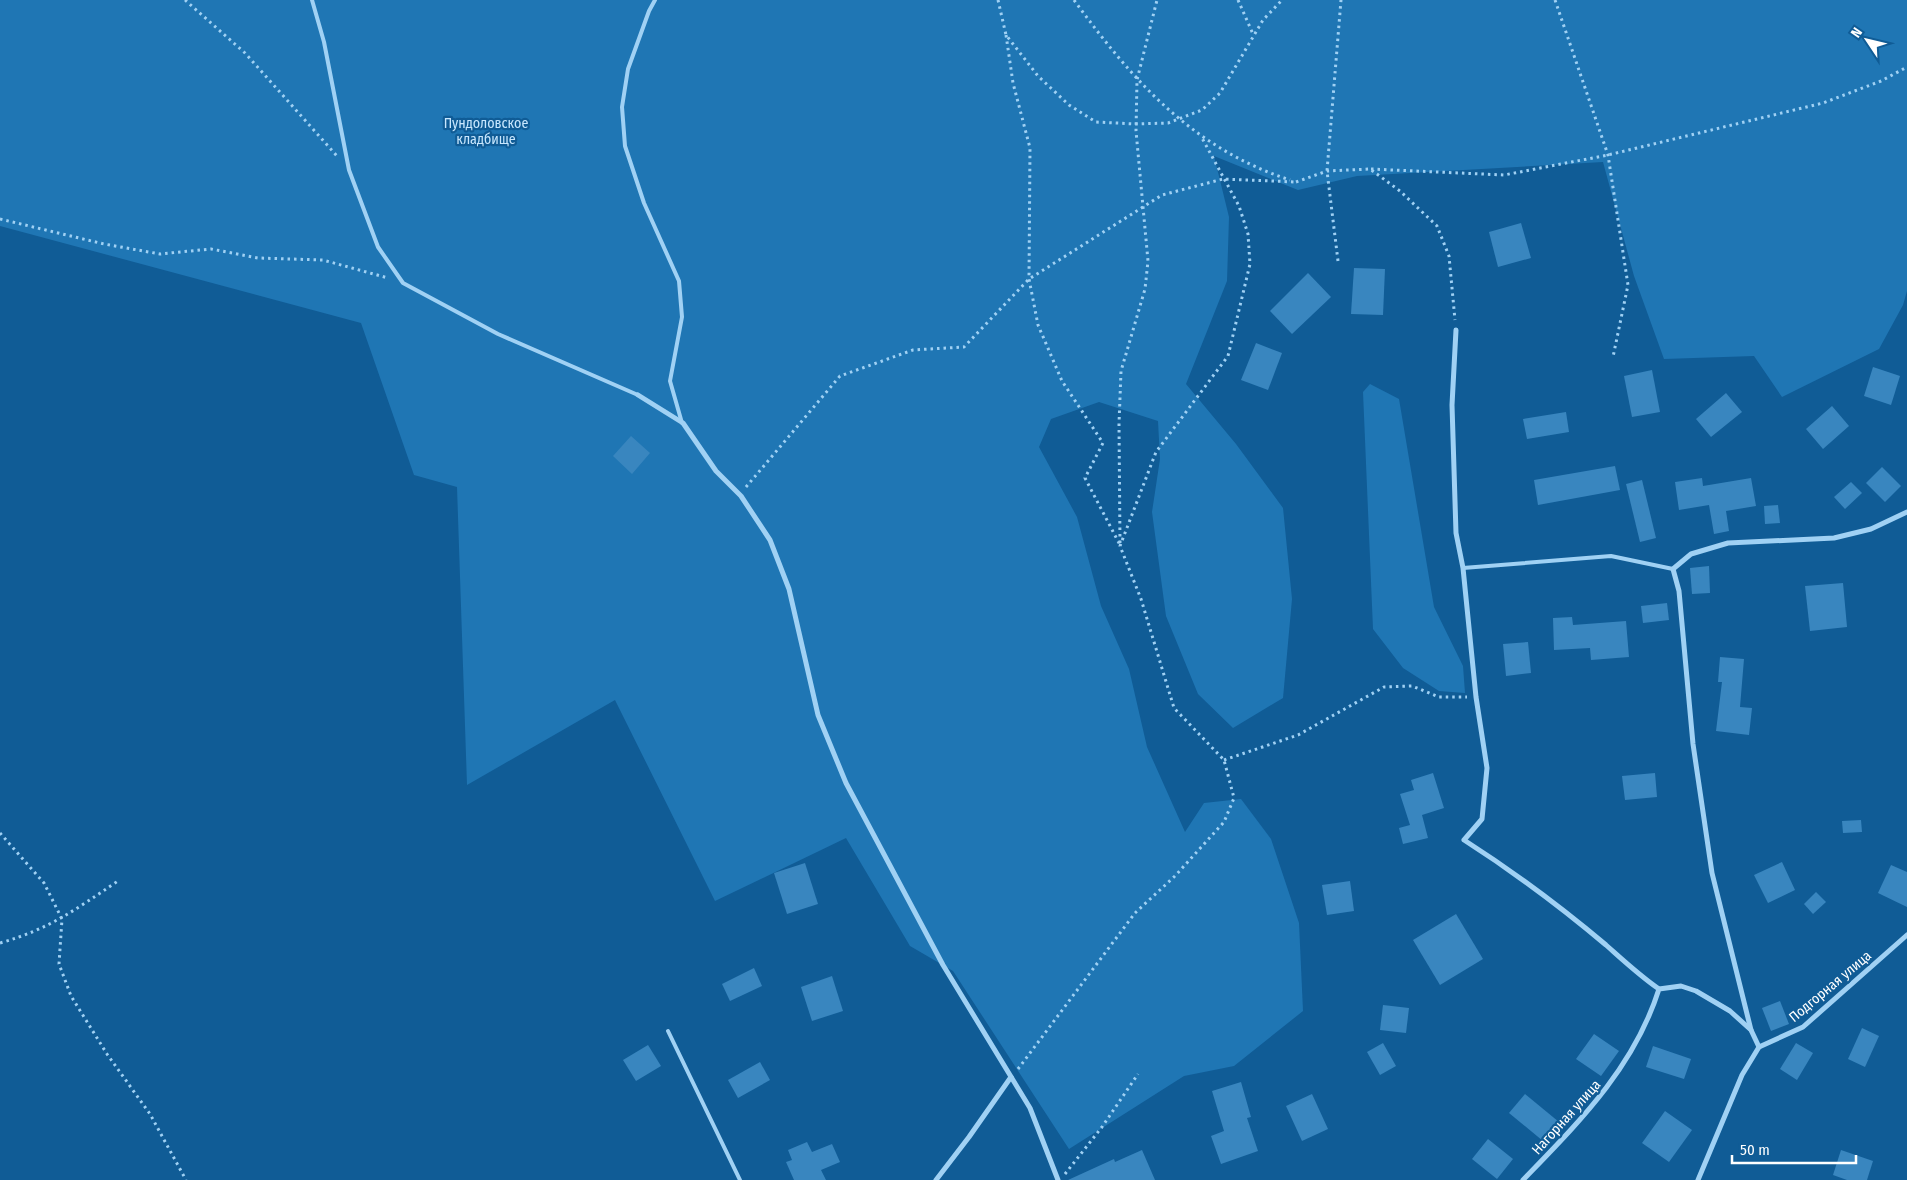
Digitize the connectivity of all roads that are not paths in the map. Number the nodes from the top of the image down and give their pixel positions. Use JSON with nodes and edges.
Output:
{"nodes":[{"id":1,"x":312,"y":0,"type":"edge"},
{"id":2,"x":655,"y":0,"type":"edge"},
{"id":3,"x":1456,"y":330,"type":"road end"},
{"id":4,"x":638,"y":395,"type":"joint"},
{"id":5,"x":683,"y":423,"type":"junction"},
{"id":6,"x":1907,"y":512,"type":"edge"},
{"id":7,"x":1463,"y":568,"type":"junction"},
{"id":8,"x":1673,"y":569,"type":"junction"},
{"id":9,"x":1907,"y":935,"type":"edge"},
{"id":10,"x":1659,"y":989,"type":"junction"},
{"id":11,"x":1751,"y":1030,"type":"junction"},
{"id":12,"x":668,"y":1031,"type":"dead end"},
{"id":13,"x":1759,"y":1047,"type":"junction"},
{"id":14,"x":1011,"y":1077,"type":"junction"},
{"id":15,"x":740,"y":1180,"type":"edge"},
{"id":16,"x":936,"y":1180,"type":"edge"},
{"id":17,"x":1060,"y":1180,"type":"edge"},
{"id":18,"x":1523,"y":1180,"type":"edge"},
{"id":19,"x":1698,"y":1180,"type":"edge"}],
"edges":[{"from":1,"to":4,"type":"lane"},
{"from":2,"to":5,"type":"lane"},
{"from":3,"to":7,"type":"street"},
{"from":4,"to":5,"type":"street"},
{"from":5,"to":14,"type":"street"},
{"from":6,"to":8,"type":"street"},
{"from":7,"to":8,"type":"lane"},
{"from":7,"to":10,"type":"street"},
{"from":8,"to":11,"type":"street"},
{"from":9,"to":13,"type":"street","name":"Подгорная улица"},
{"from":10,"to":11,"type":"street"},
{"from":10,"to":18,"type":"street","name":"Нагорная улица"},
{"from":11,"to":13,"type":"street"},
{"from":12,"to":15,"type":"lane"},
{"from":13,"to":19,"type":"street"},
{"from":14,"to":16,"type":"street"},
{"from":14,"to":17,"type":"street"}]}
